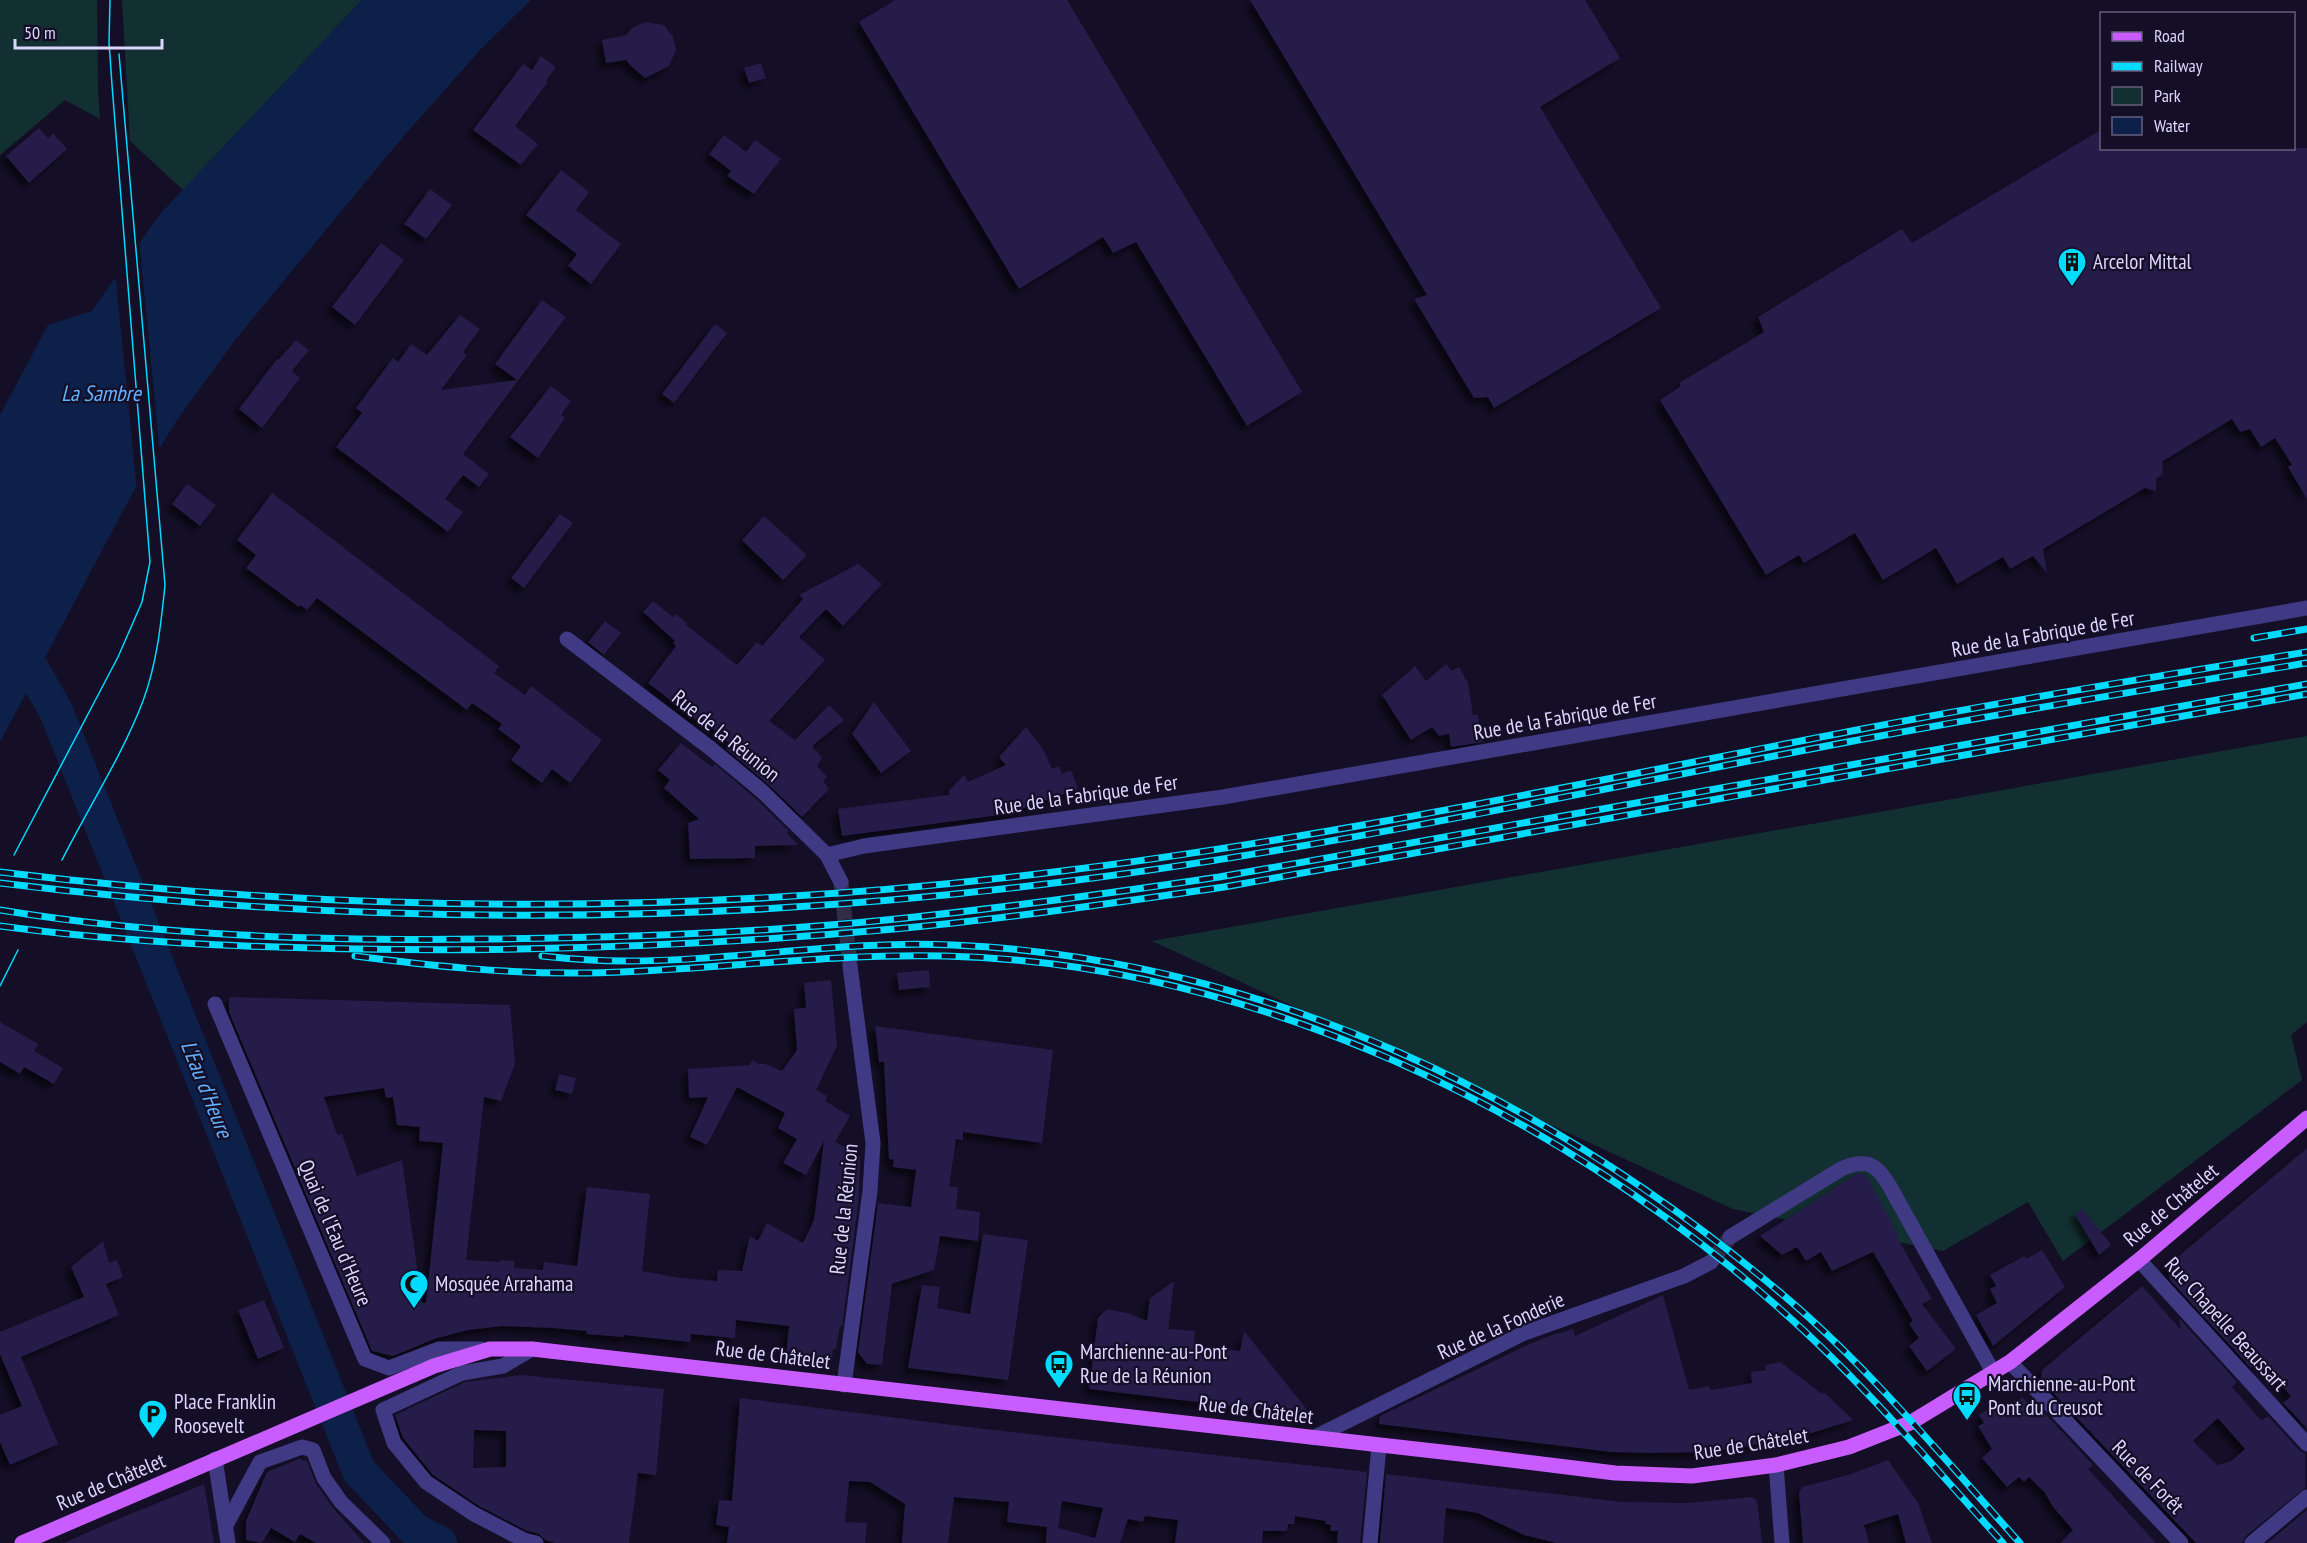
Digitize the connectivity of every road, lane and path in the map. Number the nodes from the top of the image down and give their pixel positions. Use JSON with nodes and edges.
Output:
{"nodes":[{"id":1,"x":2307,"y":608,"type":"edge"},
{"id":2,"x":567,"y":639,"type":"dead end"},
{"id":3,"x":827,"y":855,"type":"junction"},
{"id":4,"x":841,"y":882,"type":"tunnel mouth"},
{"id":5,"x":850,"y":966,"type":"tunnel mouth"},
{"id":6,"x":215,"y":1004,"type":"dead end"},
{"id":7,"x":2307,"y":1118,"type":"edge"},
{"id":8,"x":1730,"y":1237,"type":"tunnel mouth"},
{"id":9,"x":2139,"y":1260,"type":"junction"},
{"id":10,"x":1711,"y":1262,"type":"tunnel mouth"},
{"id":11,"x":532,"y":1349,"type":"junction"},
{"id":12,"x":490,"y":1350,"type":"junction"},
{"id":13,"x":2010,"y":1362,"type":"junction"},
{"id":14,"x":1993,"y":1372,"type":"junction"},
{"id":15,"x":844,"y":1385,"type":"junction"},
{"id":16,"x":1313,"y":1438,"type":"junction"},
{"id":17,"x":2307,"y":1444,"type":"edge"},
{"id":18,"x":1379,"y":1446,"type":"junction"},
{"id":19,"x":215,"y":1459,"type":"junction"},
{"id":20,"x":1776,"y":1466,"type":"junction"},
{"id":21,"x":2307,"y":1497,"type":"edge"},
{"id":22,"x":226,"y":1525,"type":"junction"},
{"id":23,"x":22,"y":1543,"type":"edge"},
{"id":24,"x":228,"y":1543,"type":"edge"},
{"id":25,"x":383,"y":1543,"type":"edge"},
{"id":26,"x":536,"y":1543,"type":"edge"},
{"id":27,"x":1370,"y":1543,"type":"edge"},
{"id":28,"x":1782,"y":1543,"type":"edge"},
{"id":29,"x":2181,"y":1543,"type":"edge"},
{"id":30,"x":2252,"y":1543,"type":"edge"}],
"edges":[{"from":1,"to":3,"type":"street","name":"Rue de la Fabrique de Fer"},
{"from":2,"to":3,"type":"street","name":"Rue de la Réunion"},
{"from":3,"to":4,"type":"street","name":"Rue de la Réunion"},
{"from":5,"to":15,"type":"street","name":"Rue de la Réunion"},
{"from":6,"to":12,"type":"street","name":"Quai de l'Eau d'Heure"},
{"from":7,"to":9,"type":"main road","name":"Rue de Châtelet"},
{"from":8,"to":14,"type":"street"},
{"from":9,"to":13,"type":"main road","name":"Rue de Châtelet"},
{"from":9,"to":17,"type":"street","name":"Rue Chapelle Beaussart"},
{"from":10,"to":16,"type":"street","name":"Rue de la Fonderie"},
{"from":11,"to":12,"type":"main road","name":"Rue de Châtelet"},
{"from":11,"to":15,"type":"main road","name":"Rue de Châtelet"},
{"from":11,"to":26,"type":"street"},
{"from":12,"to":19,"type":"main road","name":"Rue de Châtelet"},
{"from":13,"to":14,"type":"main road","name":"Rue de Châtelet"},
{"from":13,"to":29,"type":"street","name":"Rue de Forêt"},
{"from":14,"to":20,"type":"main road","name":"Rue de Châtelet"},
{"from":15,"to":16,"type":"main road","name":"Rue de Châtelet"},
{"from":16,"to":18,"type":"main road","name":"Rue de Châtelet"},
{"from":18,"to":20,"type":"main road","name":"Rue de Châtelet"},
{"from":18,"to":27,"type":"street"},
{"from":19,"to":22,"type":"street"},
{"from":19,"to":23,"type":"main road","name":"Rue de Châtelet"},
{"from":20,"to":28,"type":"street"},
{"from":21,"to":30,"type":"street"},
{"from":22,"to":24,"type":"street"},
{"from":22,"to":25,"type":"street"}]}
